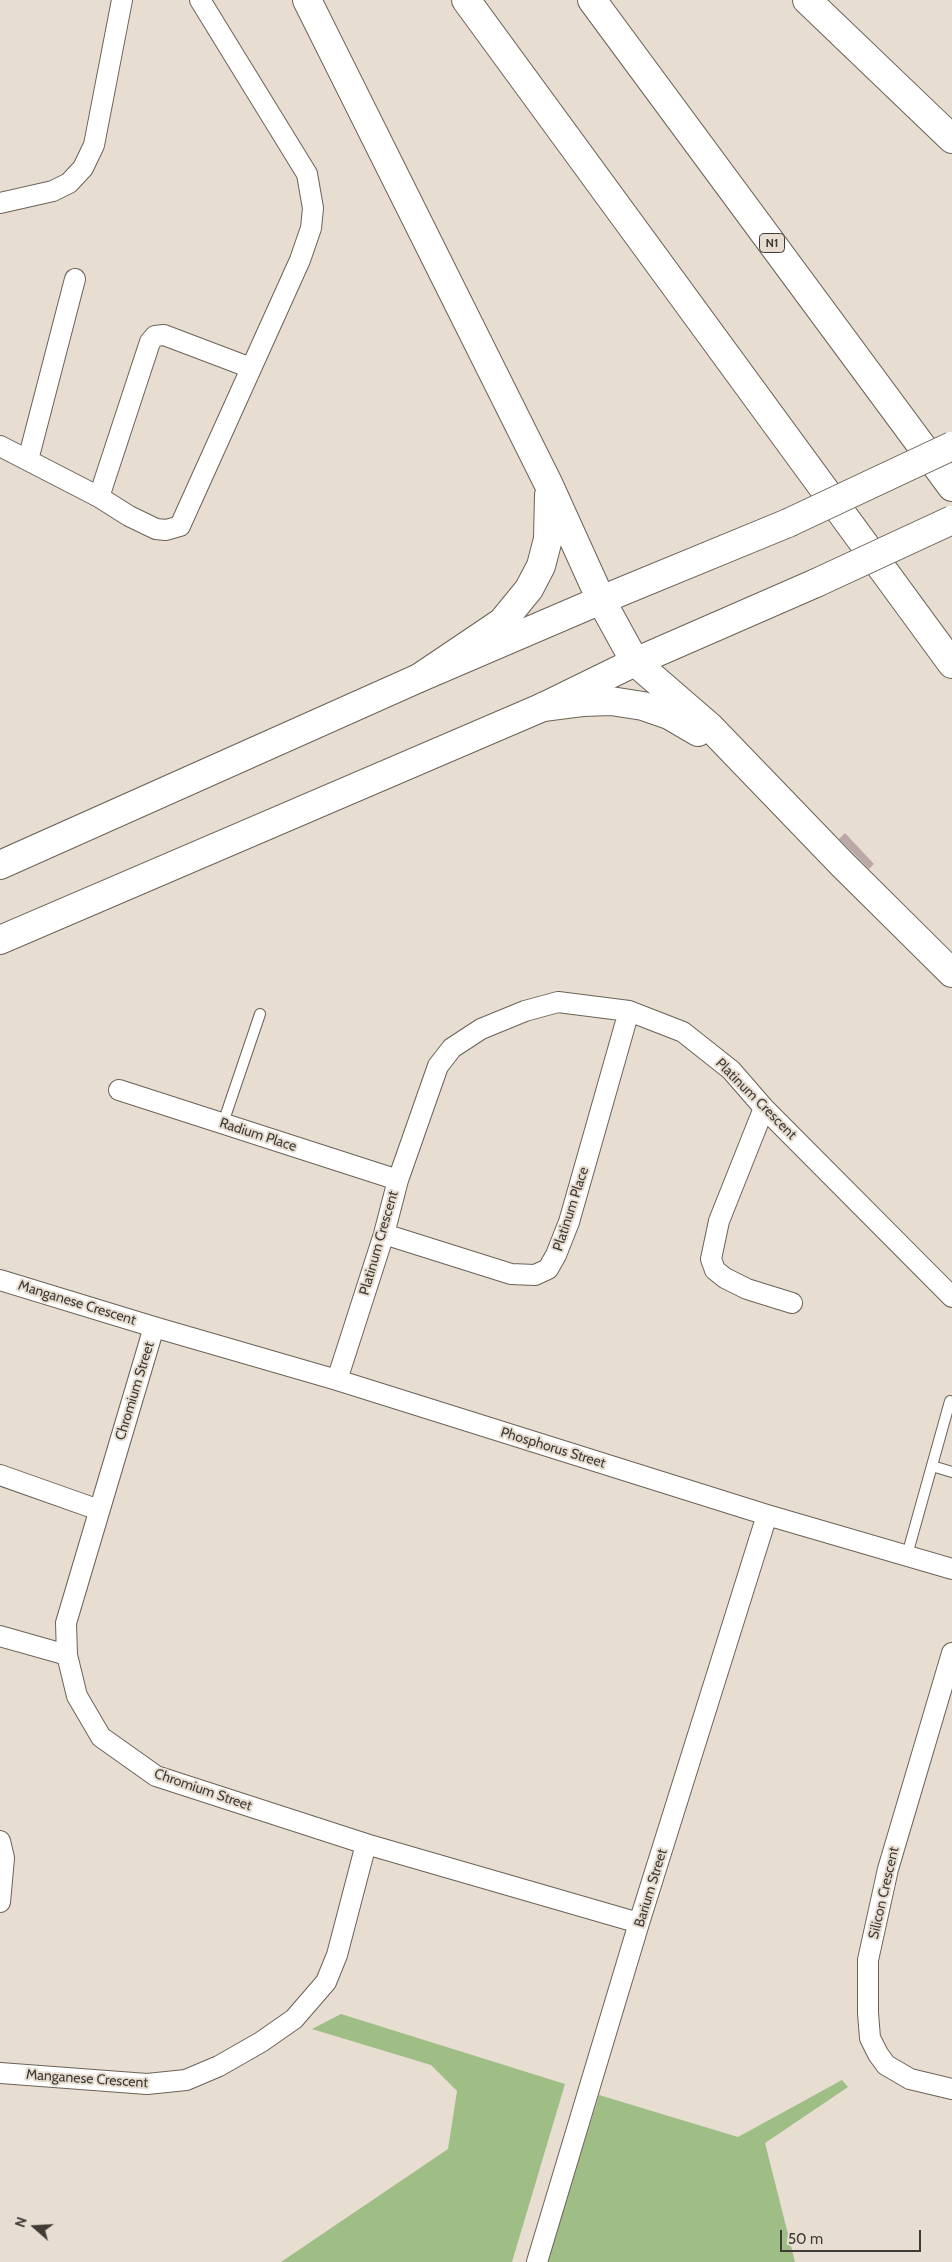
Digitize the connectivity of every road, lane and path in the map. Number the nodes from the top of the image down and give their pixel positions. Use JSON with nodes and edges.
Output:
{"nodes":[{"id":1,"x":122,"y":0,"type":"edge"},
{"id":2,"x":200,"y":0,"type":"edge"},
{"id":3,"x":307,"y":0,"type":"edge"},
{"id":4,"x":466,"y":0,"type":"edge"},
{"id":5,"x":592,"y":0,"type":"edge"},
{"id":6,"x":807,"y":0,"type":"edge"},
{"id":7,"x":952,"y":139,"type":"edge"},
{"id":8,"x":0,"y":203,"type":"edge"},
{"id":9,"x":75,"y":279,"type":"dead end"},
{"id":10,"x":251,"y":368,"type":"junction"},
{"id":11,"x":0,"y":446,"type":"edge"},
{"id":12,"x":952,"y":446,"type":"edge"},
{"id":13,"x":28,"y":460,"type":"junction"},
{"id":14,"x":548,"y":483,"type":"junction"},
{"id":15,"x":952,"y":486,"type":"edge"},
{"id":16,"x":99,"y":497,"type":"junction"},
{"id":17,"x":952,"y":520,"type":"edge"},
{"id":18,"x":601,"y":600,"type":"junction"},
{"id":19,"x":634,"y":662,"type":"junction"},
{"id":20,"x":952,"y":664,"type":"edge"},
{"id":21,"x":419,"y":678,"type":"junction"},
{"id":22,"x":543,"y":707,"type":"junction"},
{"id":23,"x":738,"y":756,"type":"junction"},
{"id":24,"x":0,"y":864,"type":"edge"},
{"id":25,"x":0,"y":940,"type":"edge"},
{"id":26,"x":952,"y":973,"type":"edge"},
{"id":27,"x":630,"y":1011,"type":"junction"},
{"id":28,"x":260,"y":1014,"type":"dead end"},
{"id":29,"x":118,"y":1090,"type":"dead end"},
{"id":30,"x":764,"y":1108,"type":"junction"},
{"id":31,"x":223,"y":1124,"type":"junction"},
{"id":32,"x":398,"y":1180,"type":"junction"},
{"id":33,"x":384,"y":1234,"type":"junction"},
{"id":34,"x":0,"y":1280,"type":"edge"},
{"id":35,"x":952,"y":1297,"type":"edge"},
{"id":36,"x":792,"y":1303,"type":"dead end"},
{"id":37,"x":154,"y":1327,"type":"junction"},
{"id":38,"x":337,"y":1380,"type":"junction"},
{"id":39,"x":950,"y":1401,"type":"dead end"},
{"id":40,"x":932,"y":1466,"type":"junction"},
{"id":41,"x":952,"y":1472,"type":"edge"},
{"id":42,"x":0,"y":1475,"type":"edge"},
{"id":43,"x":99,"y":1510,"type":"junction"},
{"id":44,"x":767,"y":1515,"type":"junction"},
{"id":45,"x":906,"y":1555,"type":"junction"},
{"id":46,"x":952,"y":1569,"type":"edge"},
{"id":47,"x":0,"y":1636,"type":"edge"},
{"id":48,"x":952,"y":1653,"type":"edge"},
{"id":49,"x":67,"y":1655,"type":"junction"},
{"id":50,"x":0,"y":1841,"type":"edge"},
{"id":51,"x":366,"y":1844,"type":"junction"},
{"id":52,"x":0,"y":1902,"type":"edge"},
{"id":53,"x":640,"y":1923,"type":"junction"},
{"id":54,"x":0,"y":2073,"type":"edge"},
{"id":55,"x":952,"y":2089,"type":"edge"},
{"id":56,"x":538,"y":2262,"type":"edge"}],
"edges":[{"from":1,"to":8,"type":"street"},
{"from":2,"to":10,"type":"street"},
{"from":3,"to":14,"type":"main road"},
{"from":4,"to":20,"type":"main road"},
{"from":5,"to":15,"type":"main road","number":"N1"},
{"from":6,"to":7,"type":"main road"},
{"from":9,"to":13,"type":"street"},
{"from":10,"to":16,"type":"street"},
{"from":10,"to":16,"type":"street"},
{"from":11,"to":13,"type":"street"},
{"from":12,"to":18,"type":"main road","bridge":true},
{"from":13,"to":16,"type":"street"},
{"from":14,"to":18,"type":"main road"},
{"from":14,"to":21,"type":"main road"},
{"from":17,"to":19,"type":"main road","bridge":true},
{"from":18,"to":19,"type":"main road"},
{"from":18,"to":21,"type":"main road"},
{"from":19,"to":22,"type":"main road"},
{"from":19,"to":23,"type":"main road"},
{"from":21,"to":24,"type":"main road"},
{"from":22,"to":23,"type":"main road"},
{"from":22,"to":25,"type":"main road"},
{"from":23,"to":26,"type":"main road"},
{"from":27,"to":30,"type":"street","name":"Platinum Crescent"},
{"from":27,"to":32,"type":"street","name":"Platinum Crescent"},
{"from":27,"to":33,"type":"street","name":"Platinum Place"},
{"from":28,"to":31,"type":"lane"},
{"from":29,"to":31,"type":"street","name":"Radium Place"},
{"from":30,"to":35,"type":"street","name":"Platinum Crescent"},
{"from":30,"to":36,"type":"street"},
{"from":31,"to":32,"type":"street","name":"Radium Place"},
{"from":32,"to":33,"type":"street","name":"Platinum Crescent"},
{"from":33,"to":38,"type":"street","name":"Platinum Crescent"},
{"from":34,"to":37,"type":"street","name":"Manganese Crescent"},
{"from":37,"to":38,"type":"street","name":"Phosphorus Street"},
{"from":37,"to":43,"type":"street","name":"Chromium Street"},
{"from":38,"to":44,"type":"street","name":"Phosphorus Street"},
{"from":39,"to":40,"type":"lane"},
{"from":40,"to":41,"type":"lane"},
{"from":40,"to":45,"type":"lane"},
{"from":42,"to":43,"type":"street"},
{"from":43,"to":49,"type":"street","name":"Chromium Street"},
{"from":44,"to":45,"type":"street","name":"Phosphorus Street"},
{"from":44,"to":53,"type":"street","name":"Barium Street"},
{"from":45,"to":46,"type":"street","name":"Phosphorus Street"},
{"from":47,"to":49,"type":"street"},
{"from":48,"to":55,"type":"street","name":"Silicon Crescent"},
{"from":49,"to":51,"type":"street","name":"Chromium Street"},
{"from":50,"to":52,"type":"street"},
{"from":51,"to":53,"type":"street","name":"Chromium Street"},
{"from":51,"to":54,"type":"street","name":"Manganese Crescent"},
{"from":53,"to":56,"type":"street","name":"Barium Street"}]}
